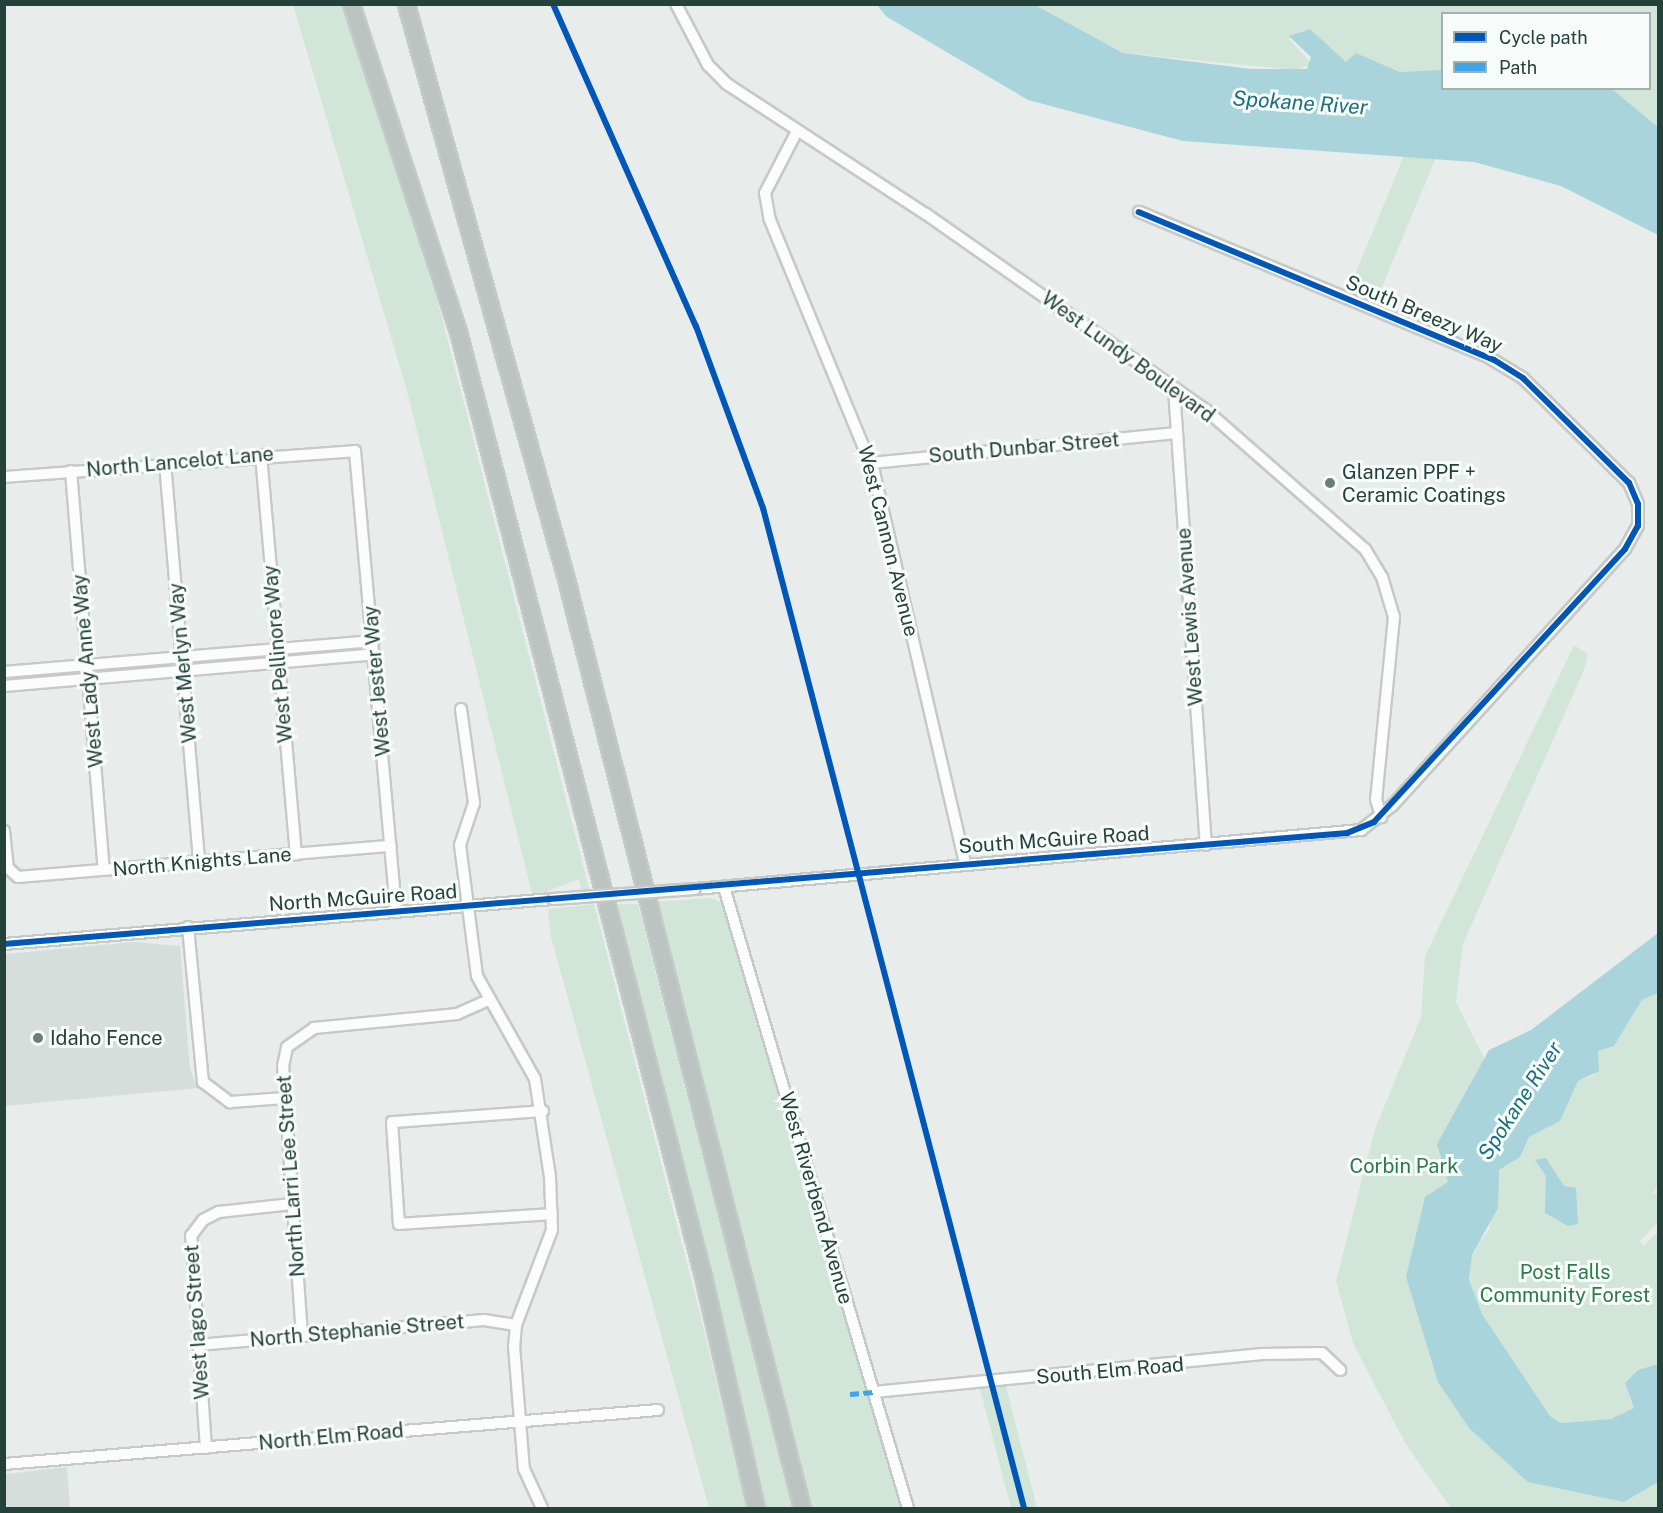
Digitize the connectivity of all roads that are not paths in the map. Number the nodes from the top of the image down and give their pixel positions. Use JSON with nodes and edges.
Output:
{"nodes":[{"id":1,"x":351,"y":4,"type":"edge"},
{"id":2,"x":406,"y":4,"type":"edge"},
{"id":3,"x":676,"y":4,"type":"edge"},
{"id":4,"x":796,"y":131,"type":"junction"},
{"id":5,"x":1139,"y":212,"type":"dead end"},
{"id":6,"x":1174,"y":389,"type":"junction"},
{"id":7,"x":1177,"y":433,"type":"junction"},
{"id":8,"x":355,"y":450,"type":"joint"},
{"id":9,"x":261,"y":454,"type":"junction"},
{"id":10,"x":165,"y":463,"type":"junction"},
{"id":11,"x":871,"y":463,"type":"junction"},
{"id":12,"x":71,"y":471,"type":"junction"},
{"id":13,"x":4,"y":477,"type":"edge"},
{"id":14,"x":374,"y":641,"type":"junction"},
{"id":15,"x":278,"y":651,"type":"junction"},
{"id":16,"x":375,"y":654,"type":"junction"},
{"id":17,"x":183,"y":658,"type":"junction"},
{"id":18,"x":279,"y":663,"type":"junction"},
{"id":19,"x":88,"y":665,"type":"junction"},
{"id":20,"x":184,"y":671,"type":"junction"},
{"id":21,"x":4,"y":672,"type":"edge"},
{"id":22,"x":89,"y":679,"type":"junction"},
{"id":23,"x":4,"y":686,"type":"edge"},
{"id":24,"x":461,"y":709,"type":"dead end"},
{"id":25,"x":1382,"y":816,"type":"junction"},
{"id":26,"x":4,"y":831,"type":"edge"},
{"id":27,"x":1206,"y":845,"type":"junction"},
{"id":28,"x":391,"y":846,"type":"junction"},
{"id":29,"x":296,"y":854,"type":"junction"},
{"id":30,"x":199,"y":862,"type":"junction"},
{"id":31,"x":965,"y":863,"type":"junction"},
{"id":32,"x":104,"y":870,"type":"junction"},
{"id":33,"x":724,"y":886,"type":"junction"},
{"id":34,"x":469,"y":906,"type":"junction"},
{"id":35,"x":396,"y":912,"type":"junction"},
{"id":36,"x":188,"y":927,"type":"junction"},
{"id":37,"x":4,"y":944,"type":"edge"},
{"id":38,"x":486,"y":1001,"type":"junction"},
{"id":39,"x":285,"y":1098,"type":"junction"},
{"id":40,"x":543,"y":1111,"type":"junction"},
{"id":41,"x":292,"y":1204,"type":"junction"},
{"id":42,"x":552,"y":1214,"type":"junction"},
{"id":43,"x":516,"y":1325,"type":"junction"},
{"id":44,"x":302,"y":1336,"type":"junction"},
{"id":45,"x":198,"y":1345,"type":"junction"},
{"id":46,"x":1340,"y":1370,"type":"dead end"},
{"id":47,"x":874,"y":1392,"type":"junction"},
{"id":48,"x":658,"y":1410,"type":"dead end"},
{"id":49,"x":520,"y":1422,"type":"junction"},
{"id":50,"x":206,"y":1448,"type":"junction"},
{"id":51,"x":4,"y":1464,"type":"edge"},
{"id":52,"x":542,"y":1509,"type":"edge"},
{"id":53,"x":756,"y":1509,"type":"edge"},
{"id":54,"x":802,"y":1509,"type":"edge"},
{"id":55,"x":908,"y":1509,"type":"edge"}],
"edges":[{"from":1,"to":53,"type":"highway"},
{"from":2,"to":54,"type":"highway"},
{"from":3,"to":4,"type":"street","name":"West Lundy Boulevard"},
{"from":4,"to":6,"type":"street","name":"West Lundy Boulevard"},
{"from":4,"to":11,"type":"street","name":"West Cannon Avenue"},
{"from":5,"to":25,"type":"street","name":"South Breezy Way"},
{"from":6,"to":7,"type":"street","name":"West Lewis Avenue"},
{"from":6,"to":25,"type":"street","name":"West Lundy Boulevard"},
{"from":7,"to":11,"type":"street","name":"South Dunbar Street"},
{"from":7,"to":27,"type":"street","name":"West Lewis Avenue"},
{"from":8,"to":9,"type":"street","name":"North Lancelot Lane"},
{"from":8,"to":14,"type":"street","name":"West Jester Way"},
{"from":9,"to":10,"type":"street","name":"North Lancelot Lane"},
{"from":9,"to":15,"type":"street","name":"West Pellinore Way"},
{"from":10,"to":12,"type":"street","name":"North Lancelot Lane"},
{"from":10,"to":17,"type":"street","name":"West Merlyn Way"},
{"from":11,"to":31,"type":"street","name":"West Cannon Avenue"},
{"from":12,"to":13,"type":"street","name":"North Lancelot Lane"},
{"from":12,"to":19,"type":"street","name":"West Lady Anne Way"},
{"from":14,"to":15,"type":"street"},
{"from":14,"to":16,"type":"street","name":"West Jester Way"},
{"from":15,"to":17,"type":"street"},
{"from":15,"to":18,"type":"street","name":"West Pellinore Way"},
{"from":16,"to":18,"type":"street"},
{"from":16,"to":28,"type":"street","name":"West Jester Way"},
{"from":17,"to":19,"type":"street"},
{"from":17,"to":20,"type":"street","name":"West Merlyn Way"},
{"from":18,"to":20,"type":"street"},
{"from":18,"to":29,"type":"street","name":"West Pellinore Way"},
{"from":19,"to":21,"type":"street"},
{"from":19,"to":22,"type":"street","name":"West Lady Anne Way"},
{"from":20,"to":22,"type":"street"},
{"from":20,"to":30,"type":"street","name":"West Merlyn Way"},
{"from":22,"to":23,"type":"street"},
{"from":22,"to":32,"type":"street","name":"West Lady Anne Way"},
{"from":24,"to":34,"type":"street"},
{"from":25,"to":27,"type":"street","name":"South McGuire Road"},
{"from":26,"to":32,"type":"street","name":"North Knights Lane"},
{"from":27,"to":31,"type":"street","name":"South McGuire Road"},
{"from":28,"to":29,"type":"street","name":"North Knights Lane"},
{"from":28,"to":35,"type":"street","name":"West Jester Way"},
{"from":29,"to":30,"type":"street","name":"North Knights Lane"},
{"from":30,"to":32,"type":"street","name":"North Knights Lane"},
{"from":31,"to":33,"type":"street","name":"South McGuire Road"},
{"from":33,"to":34,"type":"street","name":"North McGuire Road","bridge":true},
{"from":33,"to":47,"type":"street","name":"West Riverbend Avenue"},
{"from":34,"to":35,"type":"street","name":"North McGuire Road"},
{"from":34,"to":38,"type":"street"},
{"from":35,"to":36,"type":"street","name":"North McGuire Road"},
{"from":36,"to":37,"type":"street","name":"North McGuire Road"},
{"from":36,"to":39,"type":"street"},
{"from":38,"to":39,"type":"street","name":"North Larri Lee Street"},
{"from":38,"to":40,"type":"street"},
{"from":39,"to":41,"type":"street","name":"North Larri Lee Street"},
{"from":40,"to":42,"type":"street"},
{"from":40,"to":42,"type":"street"},
{"from":41,"to":44,"type":"street","name":"North Larri Lee Street"},
{"from":41,"to":45,"type":"street","name":"West Iago Street"},
{"from":42,"to":43,"type":"street"},
{"from":43,"to":44,"type":"street","name":"North Stephanie Street"},
{"from":43,"to":49,"type":"street"},
{"from":44,"to":45,"type":"street","name":"North Stephanie Street"},
{"from":45,"to":50,"type":"street","name":"West Iago Street"},
{"from":46,"to":47,"type":"street","name":"South Elm Road"},
{"from":47,"to":55,"type":"street","name":"West Riverbend Avenue"},
{"from":48,"to":49,"type":"street","name":"North Elm Road"},
{"from":49,"to":50,"type":"street","name":"North Elm Road"},
{"from":49,"to":52,"type":"street"},
{"from":50,"to":51,"type":"street","name":"North Elm Road"}]}
